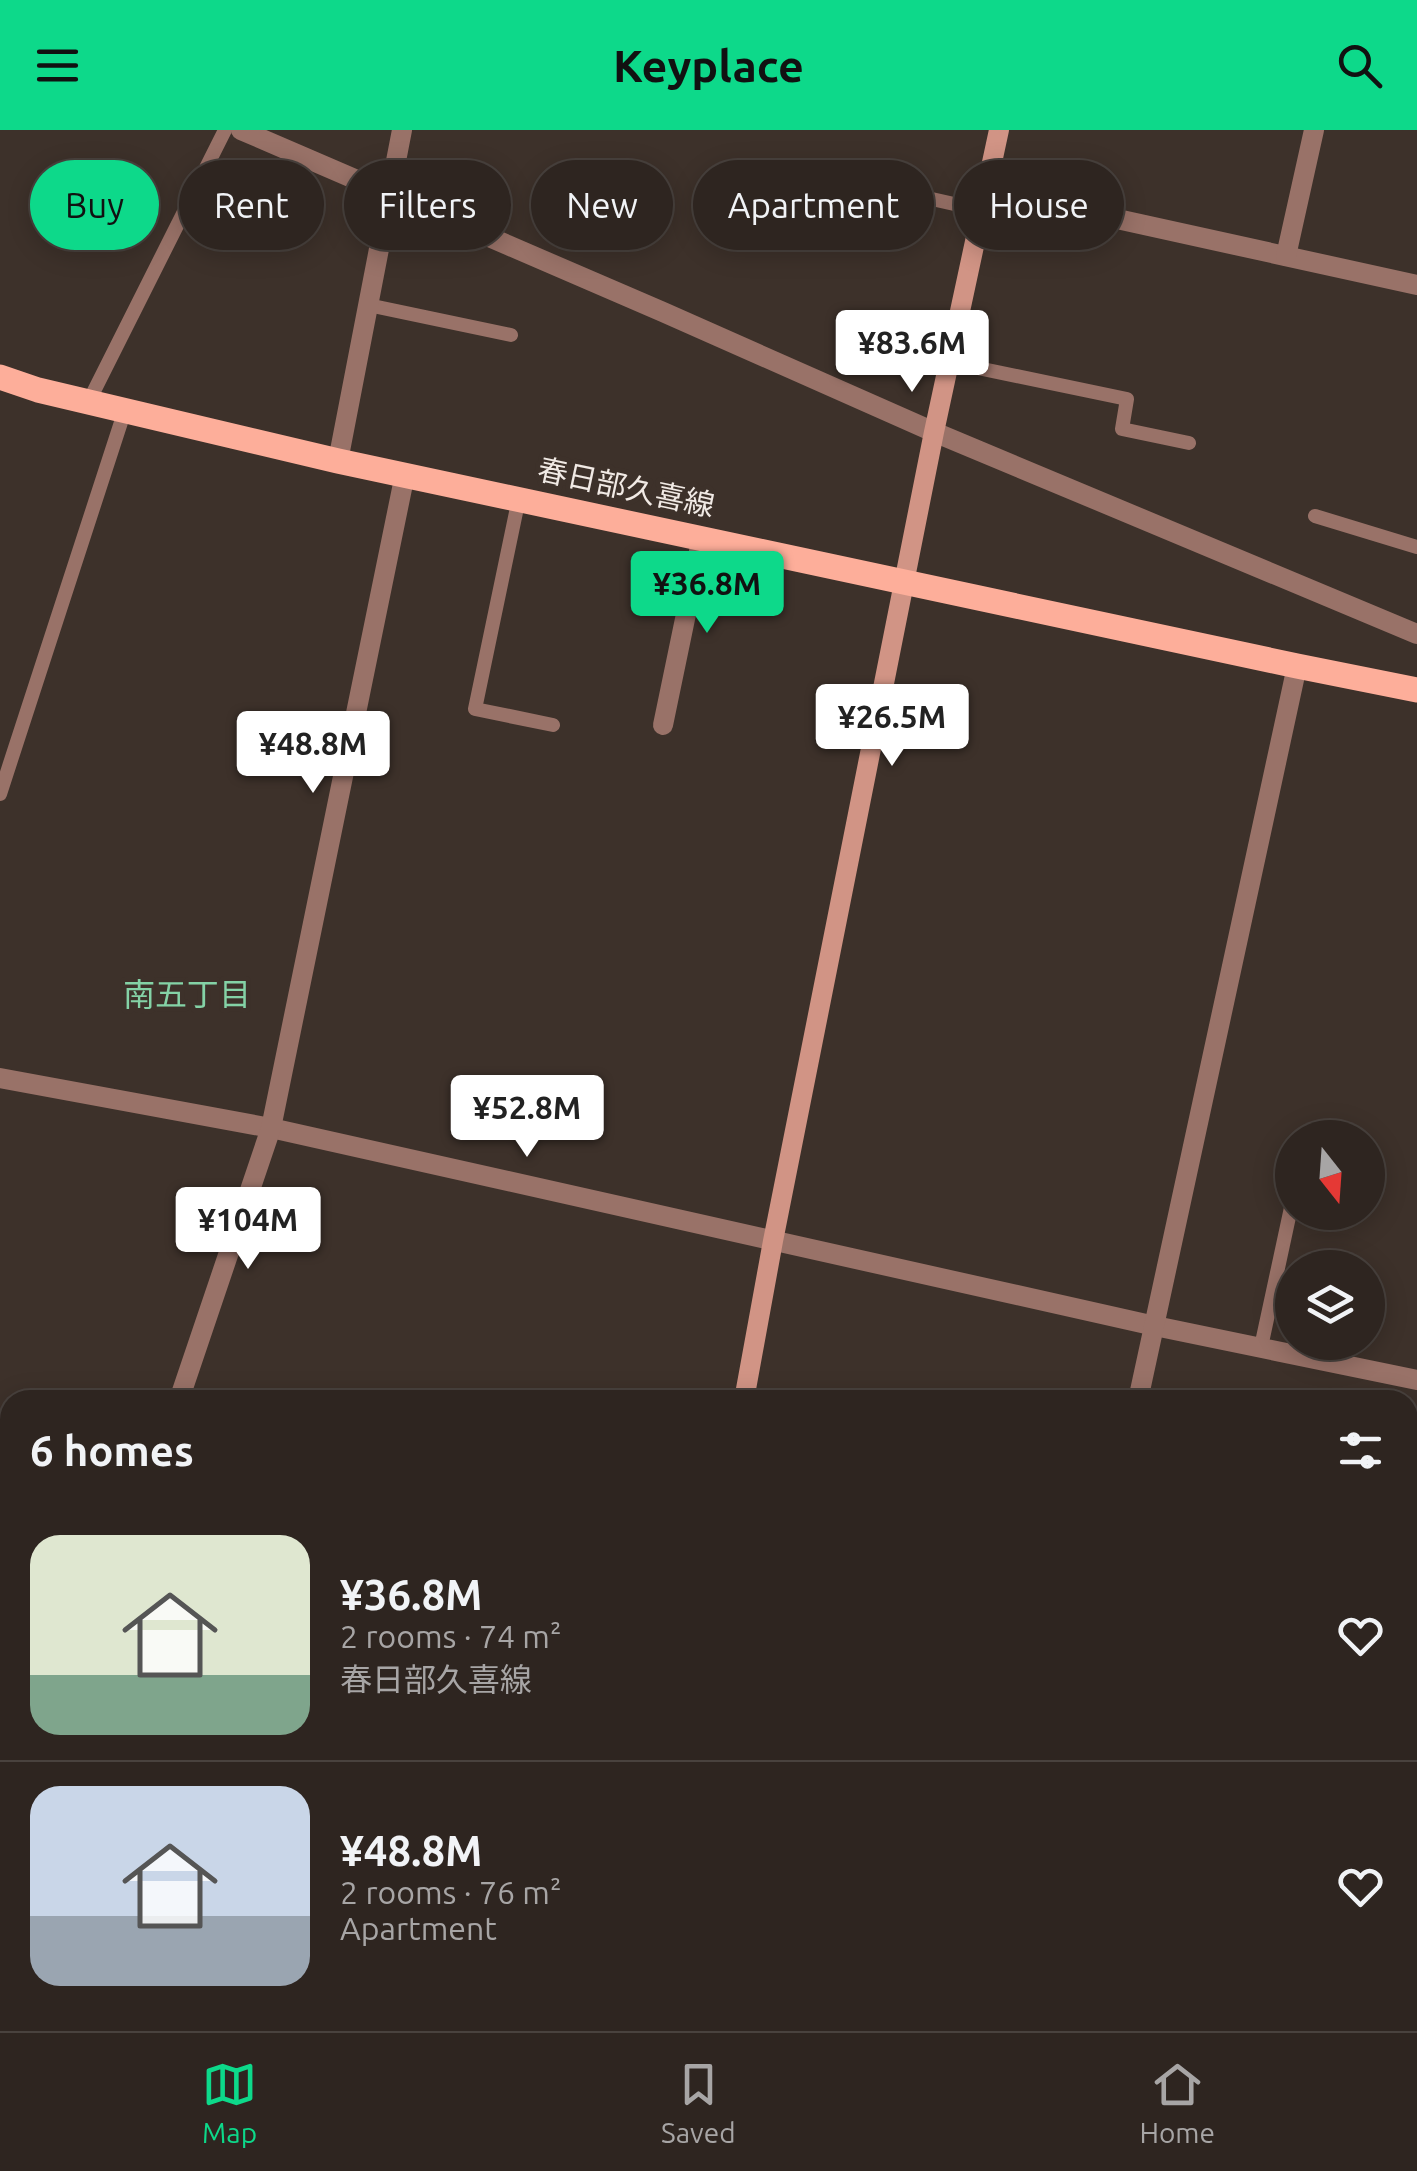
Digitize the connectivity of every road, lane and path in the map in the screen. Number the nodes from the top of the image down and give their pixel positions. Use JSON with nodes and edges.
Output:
{"nodes":[{"id":1,"x":225,"y":130,"type":"edge"},
{"id":2,"x":241,"y":130,"type":"edge"},
{"id":3,"x":402,"y":130,"type":"edge"},
{"id":4,"x":999,"y":130,"type":"edge"},
{"id":5,"x":1314,"y":130,"type":"edge"},
{"id":6,"x":396,"y":160,"type":"edge"},
{"id":7,"x":992,"y":160,"type":"edge"},
{"id":8,"x":344,"y":174,"type":"edge"},
{"id":9,"x":1124,"y":226,"type":"edge"},
{"id":10,"x":511,"y":247,"type":"edge"},
{"id":11,"x":379,"y":250,"type":"edge"},
{"id":12,"x":972,"y":250,"type":"edge"},
{"id":13,"x":1286,"y":256,"type":"junction"},
{"id":14,"x":1417,"y":286,"type":"edge"},
{"id":15,"x":368,"y":305,"type":"junction"},
{"id":16,"x":511,"y":335,"type":"dead end"},
{"id":17,"x":948,"y":362,"type":"junction"},
{"id":18,"x":0,"y":377,"type":"edge"},
{"id":19,"x":89,"y":402,"type":"junction"},
{"id":20,"x":124,"y":410,"type":"junction"},
{"id":21,"x":934,"y":432,"type":"junction"},
{"id":22,"x":1189,"y":443,"type":"dead end"},
{"id":23,"x":338,"y":460,"type":"junction"},
{"id":24,"x":405,"y":474,"type":"junction"},
{"id":25,"x":520,"y":498,"type":"junction"},
{"id":26,"x":1315,"y":516,"type":"dead end"},
{"id":27,"x":702,"y":538,"type":"junction"},
{"id":28,"x":1417,"y":547,"type":"edge"},
{"id":29,"x":904,"y":580,"type":"junction"},
{"id":30,"x":1417,"y":634,"type":"edge"},
{"id":31,"x":1297,"y":666,"type":"junction"},
{"id":32,"x":1417,"y":690,"type":"edge"},
{"id":33,"x":663,"y":724,"type":"dead end"},
{"id":34,"x":553,"y":725,"type":"dead end"},
{"id":35,"x":0,"y":794,"type":"edge"},
{"id":36,"x":0,"y":1078,"type":"edge"},
{"id":37,"x":271,"y":1128,"type":"junction"},
{"id":38,"x":1286,"y":1230,"type":"edge"},
{"id":39,"x":773,"y":1241,"type":"junction"},
{"id":40,"x":1155,"y":1326,"type":"junction"},
{"id":41,"x":1261,"y":1347,"type":"junction"},
{"id":42,"x":1417,"y":1380,"type":"edge"},
{"id":43,"x":182,"y":1390,"type":"edge"},
{"id":44,"x":746,"y":1390,"type":"edge"},
{"id":45,"x":1140,"y":1390,"type":"edge"}],
"edges":[{"from":1,"to":19,"type":"lane"},
{"from":2,"to":8,"type":"street"},
{"from":3,"to":6,"type":"street"},
{"from":4,"to":7,"type":"street"},
{"from":5,"to":13,"type":"street"},
{"from":9,"to":13,"type":"street"},
{"from":10,"to":21,"type":"street"},
{"from":11,"to":15,"type":"street"},
{"from":12,"to":17,"type":"street"},
{"from":13,"to":14,"type":"street"},
{"from":15,"to":16,"type":"lane"},
{"from":15,"to":23,"type":"street"},
{"from":17,"to":21,"type":"street"},
{"from":17,"to":22,"type":"lane"},
{"from":18,"to":19,"type":"main road","name":"春日部久喜線"},
{"from":19,"to":20,"type":"main road","name":"春日部久喜線"},
{"from":20,"to":23,"type":"main road","name":"春日部久喜線"},
{"from":20,"to":35,"type":"lane"},
{"from":21,"to":29,"type":"street"},
{"from":21,"to":30,"type":"street"},
{"from":23,"to":24,"type":"main road","name":"春日部久喜線"},
{"from":24,"to":25,"type":"main road","name":"春日部久喜線"},
{"from":24,"to":37,"type":"street"},
{"from":25,"to":27,"type":"main road","name":"春日部久喜線"},
{"from":25,"to":34,"type":"lane"},
{"from":26,"to":28,"type":"lane"},
{"from":27,"to":29,"type":"main road","name":"春日部久喜線"},
{"from":27,"to":33,"type":"street"},
{"from":29,"to":31,"type":"main road","name":"春日部久喜線"},
{"from":29,"to":39,"type":"street"},
{"from":31,"to":32,"type":"main road","name":"春日部久喜線"},
{"from":31,"to":40,"type":"street"},
{"from":36,"to":37,"type":"street"},
{"from":37,"to":39,"type":"street"},
{"from":37,"to":43,"type":"street"},
{"from":38,"to":41,"type":"lane"},
{"from":39,"to":40,"type":"street"},
{"from":39,"to":44,"type":"street"},
{"from":40,"to":41,"type":"street"},
{"from":40,"to":45,"type":"street"},
{"from":41,"to":42,"type":"street"}]}
